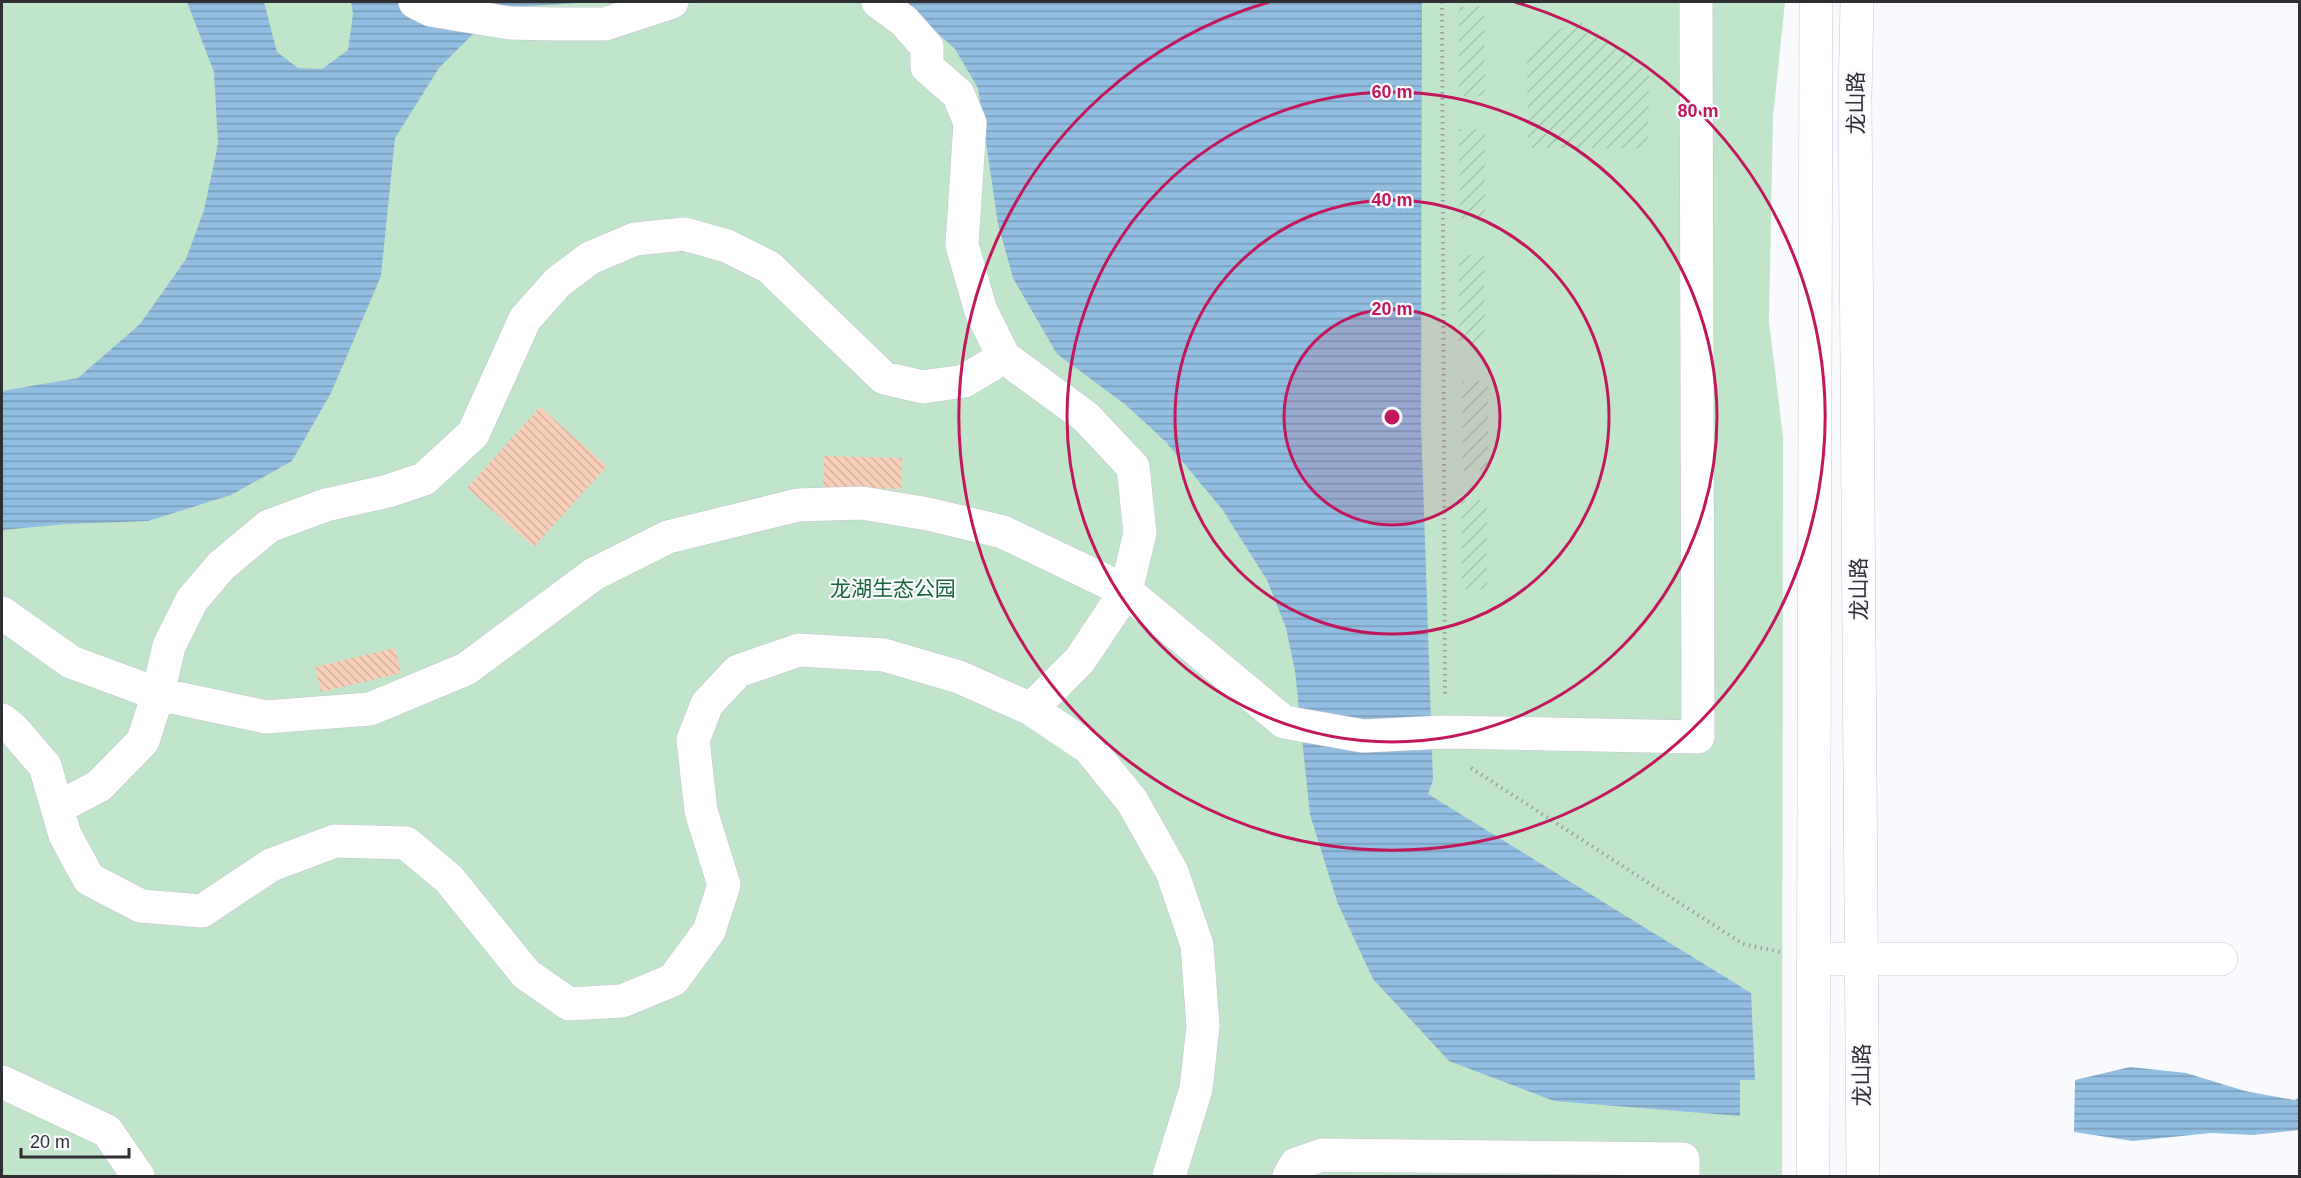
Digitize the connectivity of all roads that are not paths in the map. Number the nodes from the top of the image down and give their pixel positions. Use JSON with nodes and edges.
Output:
{"nodes":[{"id":1,"x":415,"y":2,"type":"edge"},
{"id":2,"x":672,"y":2,"type":"edge"},
{"id":3,"x":878,"y":2,"type":"edge"},
{"id":4,"x":1696,"y":2,"type":"edge"},
{"id":5,"x":1816,"y":2,"type":"edge"},
{"id":6,"x":1857,"y":2,"type":"edge"},
{"id":7,"x":1004,"y":357,"type":"junction"},
{"id":8,"x":1126,"y":591,"type":"junction"},
{"id":9,"x":2,"y":612,"type":"edge"},
{"id":10,"x":158,"y":694,"type":"junction"},
{"id":11,"x":1030,"y":709,"type":"junction"},
{"id":12,"x":2,"y":720,"type":"edge"},
{"id":13,"x":59,"y":807,"type":"junction"},
{"id":14,"x":1814,"y":959,"type":"junction"},
{"id":15,"x":1861,"y":959,"type":"junction"},
{"id":16,"x":2221,"y":959,"type":"dead end"},
{"id":17,"x":2,"y":1082,"type":"edge"},
{"id":18,"x":1492,"y":1167,"type":"edge"},
{"id":19,"x":138,"y":1176,"type":"edge"},
{"id":20,"x":1168,"y":1176,"type":"edge"},
{"id":21,"x":1289,"y":1176,"type":"edge"},
{"id":22,"x":1683,"y":1176,"type":"edge"},
{"id":23,"x":1813,"y":1176,"type":"edge"},
{"id":24,"x":1863,"y":1176,"type":"edge"}],
"edges":[{"from":1,"to":2,"type":"street"},
{"from":3,"to":7,"type":"street"},
{"from":4,"to":8,"type":"street"},
{"from":5,"to":14,"type":"street","name":"龙山路"},
{"from":6,"to":15,"type":"street","name":"龙山路"},
{"from":7,"to":8,"type":"street"},
{"from":7,"to":10,"type":"street"},
{"from":8,"to":10,"type":"street"},
{"from":8,"to":11,"type":"street"},
{"from":9,"to":10,"type":"street"},
{"from":10,"to":13,"type":"street"},
{"from":11,"to":13,"type":"street"},
{"from":11,"to":20,"type":"street"},
{"from":12,"to":13,"type":"street"},
{"from":14,"to":15,"type":"street"},
{"from":14,"to":23,"type":"street","name":"龙山路"},
{"from":15,"to":16,"type":"street"},
{"from":15,"to":24,"type":"street","name":"龙山路"},
{"from":17,"to":19,"type":"street"},
{"from":18,"to":21,"type":"street"},
{"from":18,"to":22,"type":"street"}]}
